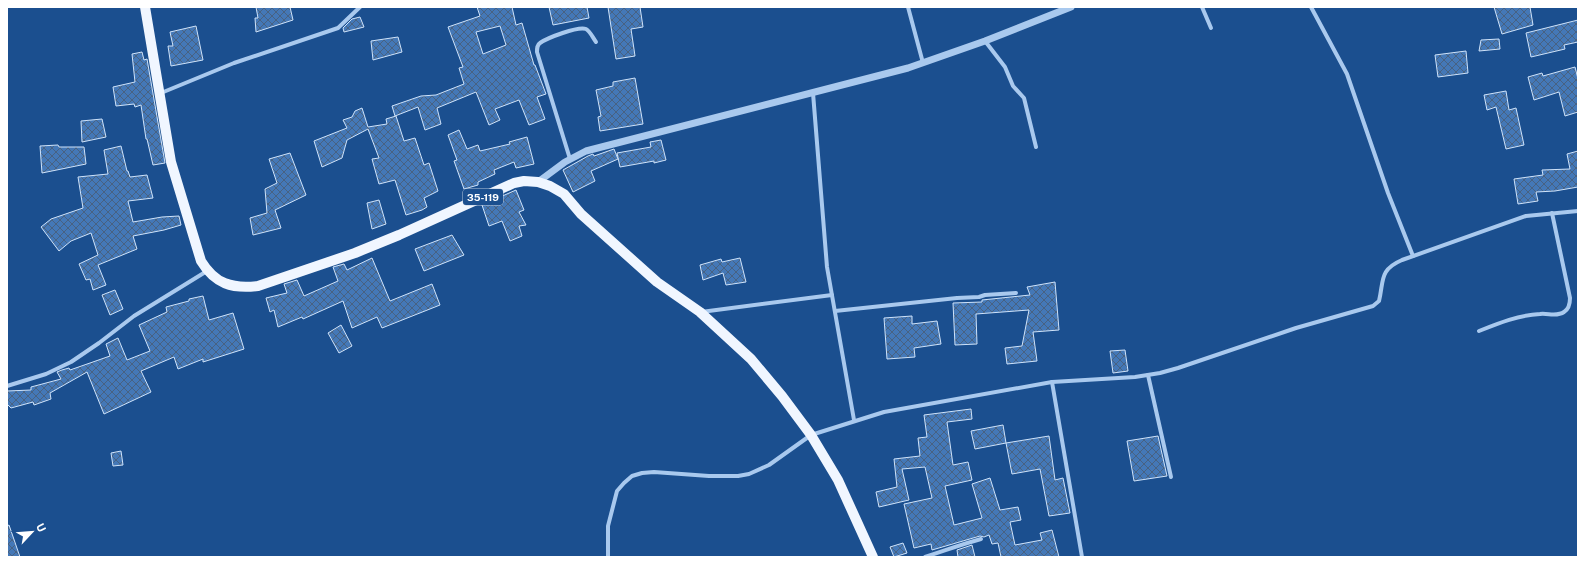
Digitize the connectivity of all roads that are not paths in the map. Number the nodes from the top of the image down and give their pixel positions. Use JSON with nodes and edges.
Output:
{"nodes":[{"id":1,"x":145,"y":7,"type":"edge"},
{"id":2,"x":360,"y":7,"type":"edge"},
{"id":3,"x":908,"y":7,"type":"edge"},
{"id":4,"x":1071,"y":7,"type":"edge"},
{"id":5,"x":1202,"y":7,"type":"edge"},
{"id":6,"x":1311,"y":7,"type":"edge"},
{"id":7,"x":1211,"y":28,"type":"dead end"},
{"id":8,"x":984,"y":41,"type":"junction"},
{"id":9,"x":596,"y":42,"type":"dead end"},
{"id":10,"x":923,"y":63,"type":"junction"},
{"id":11,"x":160,"y":93,"type":"junction"},
{"id":12,"x":813,"y":93,"type":"junction"},
{"id":13,"x":1036,"y":147,"type":"dead end"},
{"id":14,"x":570,"y":158,"type":"junction"},
{"id":15,"x":538,"y":182,"type":"junction"},
{"id":16,"x":1578,"y":211,"type":"edge"},
{"id":17,"x":1552,"y":213,"type":"junction"},
{"id":18,"x":1413,"y":256,"type":"junction"},
{"id":19,"x":207,"y":271,"type":"junction"},
{"id":20,"x":1016,"y":293,"type":"dead end"},
{"id":21,"x":832,"y":295,"type":"junction"},
{"id":22,"x":835,"y":311,"type":"junction"},
{"id":23,"x":700,"y":312,"type":"junction"},
{"id":24,"x":1479,"y":331,"type":"dead end"},
{"id":25,"x":1148,"y":374,"type":"junction"},
{"id":26,"x":1052,"y":382,"type":"junction"},
{"id":27,"x":7,"y":386,"type":"edge"},
{"id":28,"x":854,"y":420,"type":"junction"},
{"id":29,"x":811,"y":435,"type":"junction"},
{"id":30,"x":1171,"y":477,"type":"dead end"},
{"id":31,"x":980,"y":539,"type":"dead end"},
{"id":32,"x":608,"y":557,"type":"edge"},
{"id":33,"x":873,"y":557,"type":"edge"},
{"id":34,"x":925,"y":557,"type":"edge"},
{"id":35,"x":1082,"y":557,"type":"edge"}],
"edges":[{"from":1,"to":11,"type":"main road","number":"35-119"},
{"from":2,"to":11,"type":"street"},
{"from":3,"to":10,"type":"street"},
{"from":4,"to":8,"type":"street"},
{"from":5,"to":7,"type":"street"},
{"from":6,"to":18,"type":"street"},
{"from":8,"to":10,"type":"street"},
{"from":8,"to":13,"type":"street"},
{"from":9,"to":14,"type":"street"},
{"from":10,"to":12,"type":"street"},
{"from":11,"to":19,"type":"main road","number":"35-119"},
{"from":12,"to":14,"type":"street"},
{"from":12,"to":21,"type":"street"},
{"from":14,"to":15,"type":"street"},
{"from":15,"to":19,"type":"main road","number":"35-119"},
{"from":15,"to":23,"type":"main road","number":"35-119"},
{"from":16,"to":17,"type":"street"},
{"from":17,"to":18,"type":"street"},
{"from":17,"to":24,"type":"street"},
{"from":18,"to":25,"type":"street"},
{"from":19,"to":27,"type":"street"},
{"from":20,"to":22,"type":"street"},
{"from":21,"to":22,"type":"street"},
{"from":21,"to":23,"type":"street"},
{"from":22,"to":28,"type":"street"},
{"from":23,"to":29,"type":"main road","number":"35-119"},
{"from":25,"to":26,"type":"street"},
{"from":25,"to":30,"type":"street"},
{"from":26,"to":28,"type":"street"},
{"from":26,"to":35,"type":"street"},
{"from":28,"to":29,"type":"street"},
{"from":29,"to":32,"type":"street"},
{"from":29,"to":33,"type":"main road","number":"35-119"},
{"from":31,"to":34,"type":"street"}]}
